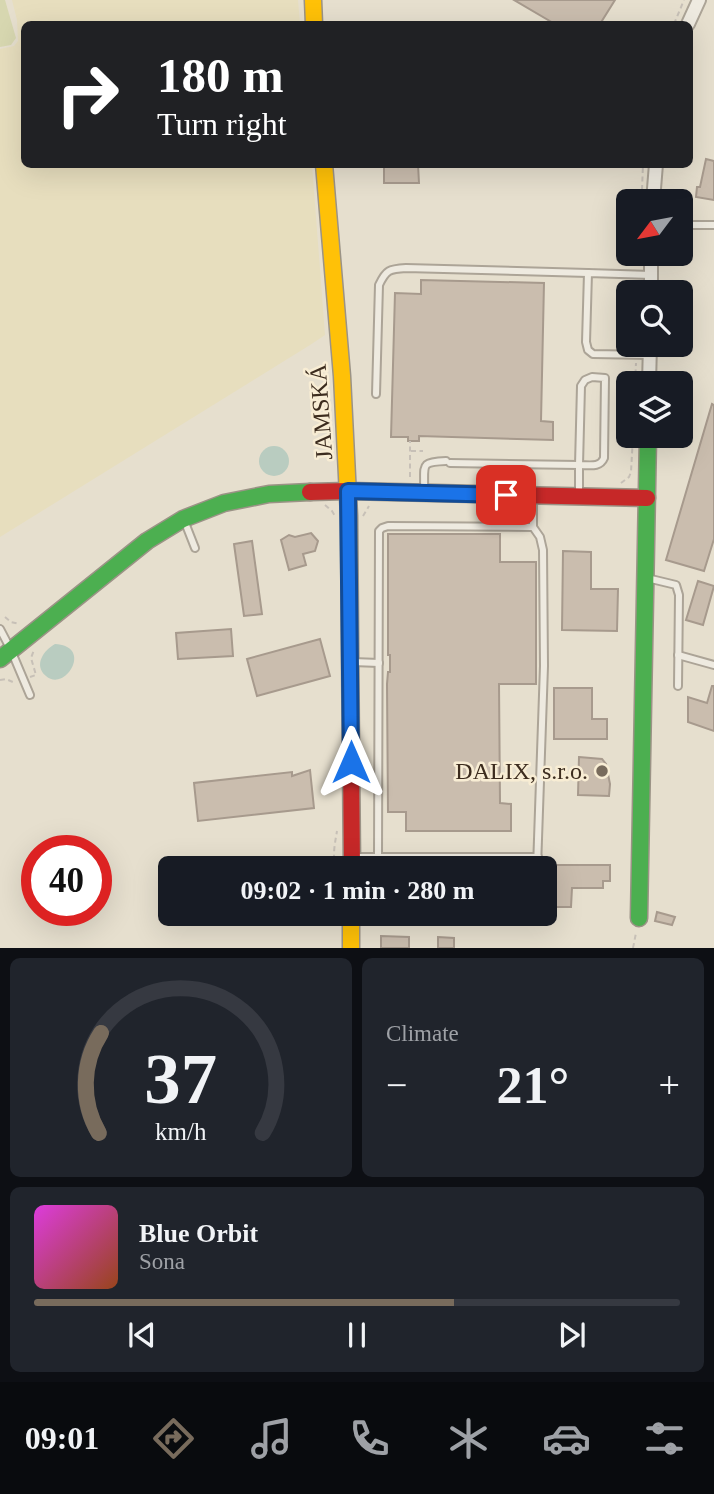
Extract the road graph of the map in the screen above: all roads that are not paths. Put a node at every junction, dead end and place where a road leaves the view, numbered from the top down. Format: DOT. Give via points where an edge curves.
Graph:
graph roads {
  1 [pos="313,0"];
  2 [pos="699,0"];
  3 [pos="314,21"];
  4 [pos="689,21"];
  5 [pos="324,168"];
  6 [pos="656,168"];
  7 [pos="654,189"];
  8 [pos="693,225"];
  9 [pos="714,225"];
  10 [pos="651,266"];
  11 [pos="588,273"];
  12 [pos="651,275"];
  13 [pos="651,280"];
  14 [pos="616,353"];
  15 [pos="376,394"];
  16 [pos="648,448"];
  17 [pos="579,465"];
  18 [pos="348,491"];
  19 [pos="424,493"];
  20 [pos="533,495"];
  21 [pos="579,496"];
  22 [pos="647,498"];
  23 [pos="183,519"];
  24 [pos="533,527"];
  25 [pos="195,548"];
  26 [pos="645,578"];
  27 [pos="0,629"];
  28 [pos="6,654"];
  29 [pos="678,655"];
  30 [pos="351,662"];
  31 [pos="379,663"];
  32 [pos="714,665"];
  33 [pos="678,686"];
  34 [pos="30,695"];
  35 [pos="352,856"];
  36 [pos="378,856"];
  37 [pos="538,856"];
  38 [pos="639,918"];
  39 [pos="351,926"];
  40 [pos="351,948"];
  1 -- 3 [label="street"];
  2 -- 4 [label="street"];
  5 -- 18 [label="street, JAMSKÁ"];
  6 -- 7 [label="street"];
  8 -- 9 [label="lane"];
  10 -- 12 [label="street"];
  11 -- 12 [label="lane"];
  11 -- 14 [label="lane" via="588,350 593,354"];
  11 -- 15 [label="lane" via="391,269 379,285"];
  12 -- 13 [label="street"];
  16 -- 22 [label="street"];
  17 -- 17 [label="lane" via="603,462 605,378 588,378 581,386"];
  17 -- 19 [label="lane" via="429,461 424,468"];
  17 -- 21 [label="lane"];
  18 -- 19 [label="street"];
  18 -- 23 [label="street" via="269,494 224,503"];
  18 -- 30 [label="street, JAMSKÁ"];
  19 -- 20 [label="street"];
  20 -- 21 [label="street"];
  20 -- 24 [label="lane"];
  21 -- 22 [label="street"];
  22 -- 26 [label="street"];
  23 -- 25 [label="lane"];
  23 -- 28 [label="street" via="147,541"];
  24 -- 31 [label="lane" via="382,528 378,535"];
  24 -- 37 [label="lane" via="543,550"];
  26 -- 29 [label="lane" via="676,585"];
  26 -- 38 [label="street"];
  27 -- 28 [label="lane"];
  28 -- 34 [label="lane"];
  29 -- 32 [label="lane"];
  29 -- 33 [label="lane"];
  30 -- 31 [label="lane"];
  30 -- 35 [label="street, JAMSKÁ"];
  31 -- 36 [label="lane"];
  39 -- 40 [label="street"];
}
